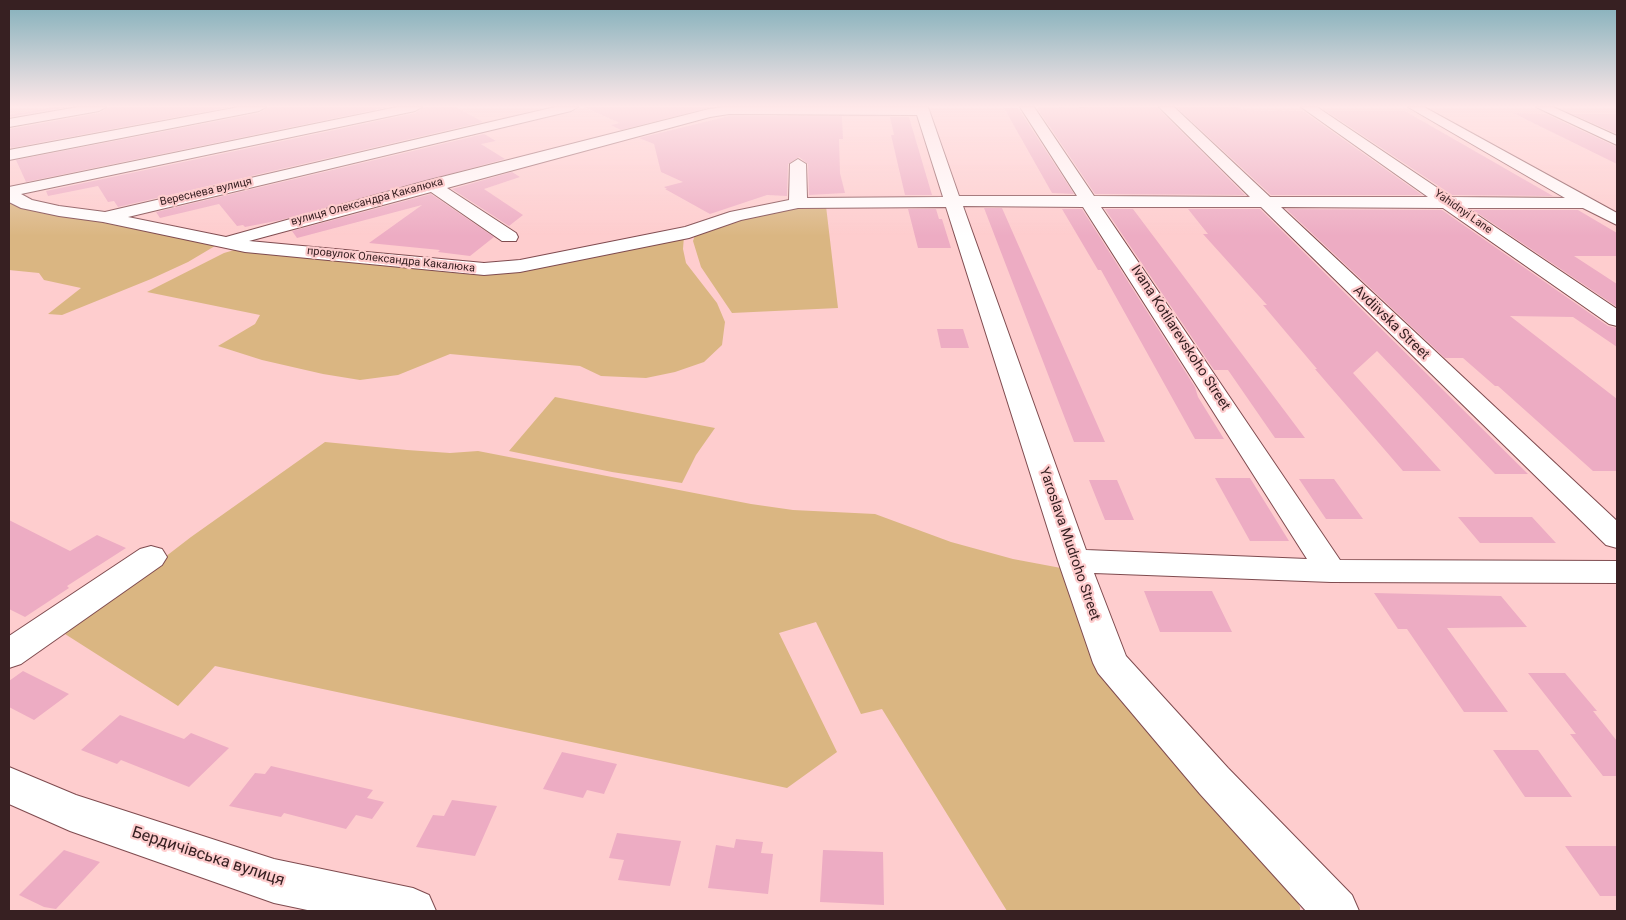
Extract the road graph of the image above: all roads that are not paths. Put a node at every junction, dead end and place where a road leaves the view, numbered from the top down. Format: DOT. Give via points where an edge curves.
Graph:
graph roads {
  1 [pos="35,150"];
  2 [pos="215,150"];
  3 [pos="388,150"];
  4 [pos="568,150"];
  5 [pos="935,150"];
  6 [pos="1056,150"];
  7 [pos="1210,150"];
  8 [pos="1372,150"];
  9 [pos="1492,150"];
  10 [pos="9,155"];
  11 [pos="798,164"];
  12 [pos="432,185"];
  13 [pos="9,194"];
  14 [pos="952,201"];
  15 [pos="798,203"];
  16 [pos="1091,203"];
  17 [pos="1451,203"];
  18 [pos="1588,203"];
  19 [pos="1266,204"];
  20 [pos="103,217"];
  21 [pos="1617,220"];
  22 [pos="509,237"];
  23 [pos="225,241"];
  24 [pos="1617,319"];
  25 [pos="1617,538"];
  26 [pos="151,557"];
  27 [pos="1074,561"];
  28 [pos="1331,571"];
  29 [pos="1617,572"];
  30 [pos="9,654"];
  31 [pos="9,785"];
  32 [pos="413,911"];
  33 [pos="1336,911"];
  1 -- 10 [label="street"];
  2 -- 13 [label="street"];
  3 -- 20 [label="street, Вереснева вулиця"];
  4 -- 12 [label="street, вулиця Олександра Какалюка"];
  5 -- 14 [label="street, Yaroslava Mudroho Street"];
  6 -- 16 [label="street, Ivana Kotliarevskoho Street"];
  7 -- 19 [label="street, Avdiivska Street"];
  8 -- 17 [label="street, Yahidnyi Lane"];
  9 -- 18 [label="street"];
  11 -- 15 [label="street"];
  12 -- 22 [label="street"];
  12 -- 23 [label="street, вулиця Олександра Какалюка"];
  13 -- 20 [label="street, провулок Олександра Какалюка" via="27,204"];
  14 -- 15 [label="street, провулок Олександра Какалюка"];
  14 -- 16 [label="street, провулок Олександра Какалюка"];
  14 -- 27 [label="street, Yaroslava Mudroho Street"];
  15 -- 23 [label="street, провулок Олександра Какалюка" via="736,216 689,232 520,266 484,269 245,246"];
  16 -- 19 [label="street, провулок Олександра Какалюка"];
  16 -- 28 [label="street, Ivana Kotliarevskoho Street"];
  17 -- 18 [label="street, провулок Олександра Какалюка"];
  17 -- 19 [label="street, провулок Олександра Какалюка"];
  17 -- 24 [label="street, Yahidnyi Lane"];
  18 -- 21 [label="street"];
  19 -- 25 [label="street, Avdiivska Street"];
  20 -- 23 [label="street, провулок Олександра Какалюка"];
  26 -- 30 [label="street"];
  27 -- 28 [label="street"];
  27 -- 33 [label="street, Yaroslava Mudroho Street" via="1111,663 1214,781"];
  28 -- 29 [label="street"];
  31 -- 32 [label="street, Бердичівська вулиця" via="70,812 274,880"];
}
